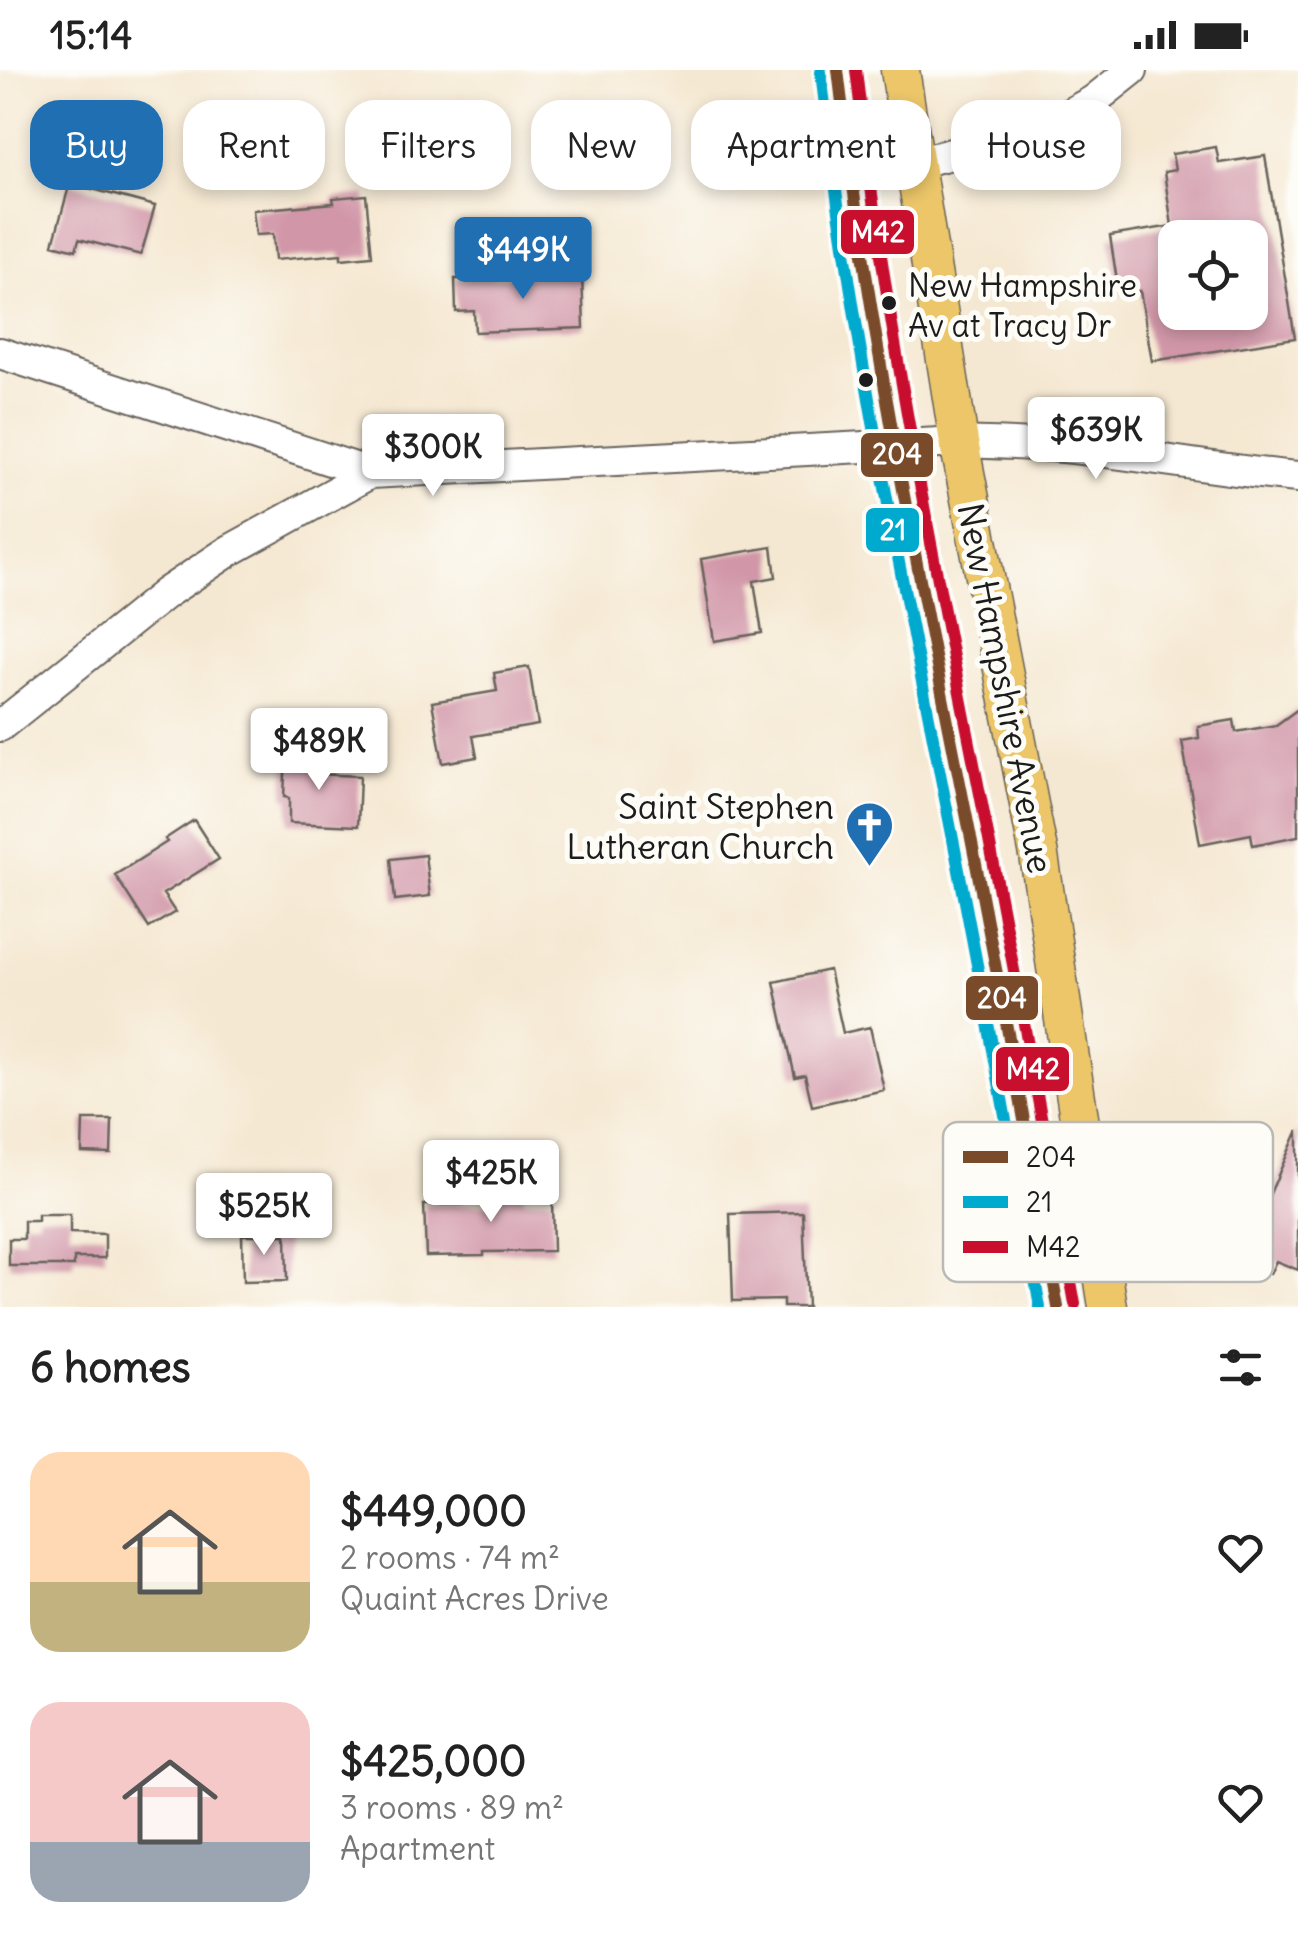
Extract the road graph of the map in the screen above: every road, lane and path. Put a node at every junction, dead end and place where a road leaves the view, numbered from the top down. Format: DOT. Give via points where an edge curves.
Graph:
graph roads {
  1 [pos="838,70"];
  2 [pos="900,70"];
  3 [pos="1132,70"];
  4 [pos="905,100"];
  5 [pos="931,159"];
  6 [pos="919,190"];
  7 [pos="0,352"];
  8 [pos="959,442"];
  9 [pos="893,446"];
  10 [pos="370,473"];
  11 [pos="1298,477"];
  12 [pos="0,726"];
  13 [pos="1025,1122"];
  14 [pos="1079,1122"];
  15 [pos="1054,1282"];
  16 [pos="1077,1282"];
  17 [pos="1104,1282"];
  18 [pos="1058,1307"];
  19 [pos="1089,1307"];
  20 [pos="1108,1307"];
  1 -- 9 [label="main road, New Hampshire Avenue"];
  2 -- 4 [label="main road, New Hampshire Avenue"];
  3 -- 5 [label="street" via="1035,133"];
  6 -- 8 [label="main road, New Hampshire Avenue"];
  7 -- 10 [label="street"];
  8 -- 9 [label="street"];
  8 -- 11 [label="street" via="1053,446"];
  8 -- 14 [label="main road, New Hampshire Avenue" via="1038,856"];
  9 -- 10 [label="street"];
  9 -- 13 [label="main road, New Hampshire Avenue"];
  10 -- 12 [label="street" via="166,593"];
  15 -- 18 [label="main road, New Hampshire Avenue"];
  16 -- 19 [label="main road"];
  17 -- 20 [label="main road, New Hampshire Avenue"];
}
